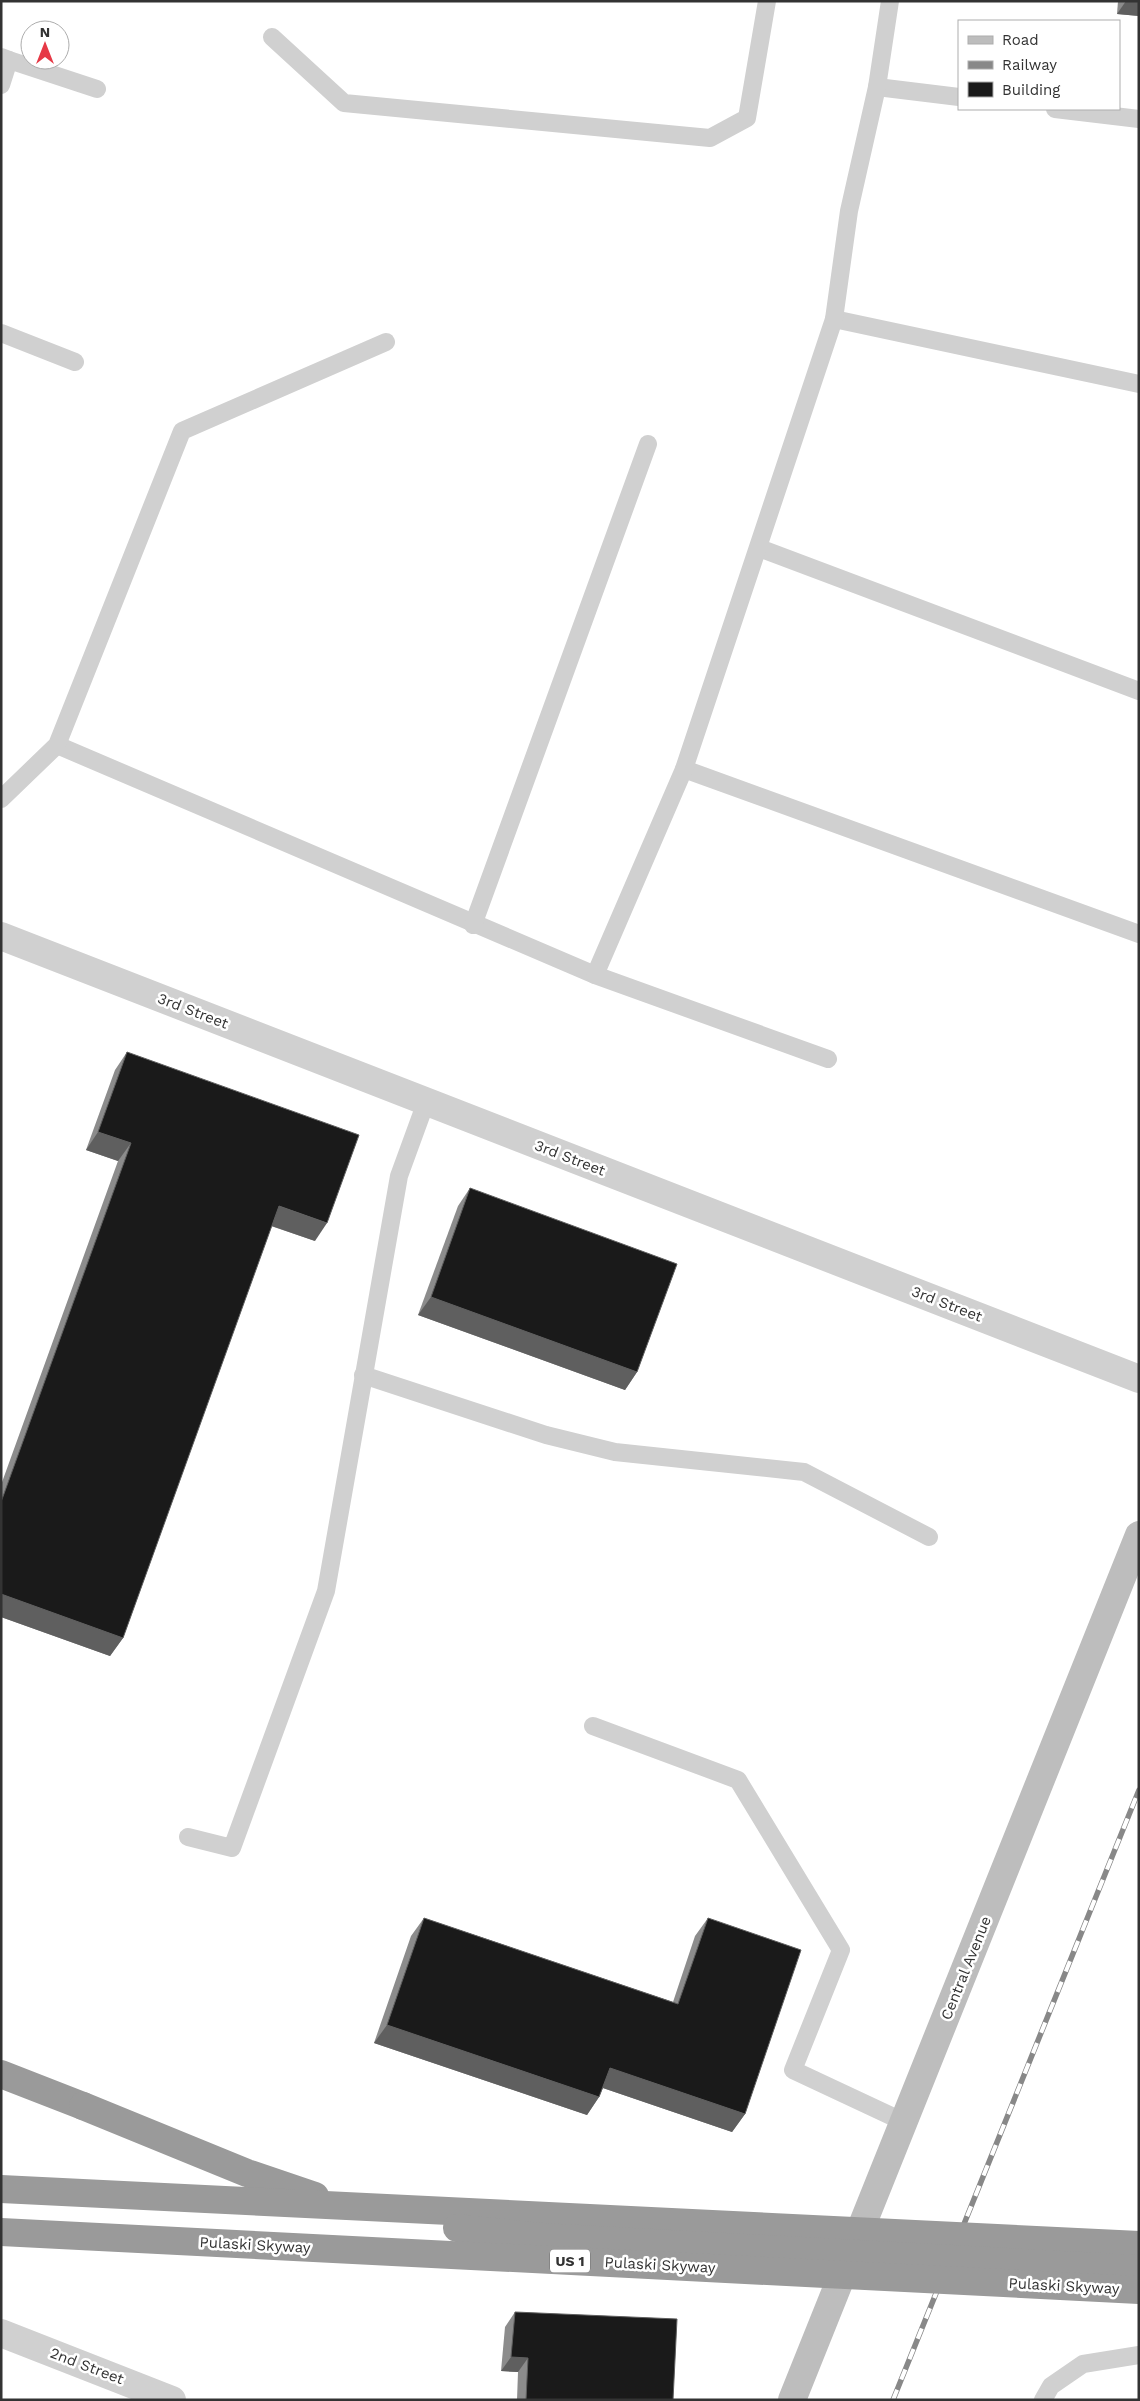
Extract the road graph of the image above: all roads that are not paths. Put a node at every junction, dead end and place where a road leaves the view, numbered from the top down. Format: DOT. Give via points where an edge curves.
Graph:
graph roads {
  1 [pos="766,1"];
  2 [pos="890,1"];
  3 [pos="272,37"];
  4 [pos="5,58"];
  5 [pos="1,84"];
  6 [pos="877,87"];
  7 [pos="97,89"];
  8 [pos="958,97"];
  9 [pos="1063,110"];
  10 [pos="1139,119"];
  11 [pos="834,319"];
  12 [pos="1,333"];
  13 [pos="386,342"];
  14 [pos="75,362"];
  15 [pos="1139,384"];
  16 [pos="648,444"];
  17 [pos="759,548"];
  18 [pos="1139,691"];
  19 [pos="57,745"];
  20 [pos="684,768"];
  21 [pos="1,799"];
  22 [pos="472,924"];
  23 [pos="1139,934"];
  24 [pos="1,936"];
  25 [pos="595,975"];
  26 [pos="828,1059"];
  27 [pos="426,1102"];
  28 [pos="363,1375"];
  29 [pos="1139,1379"];
  30 [pos="1139,1535"];
  31 [pos="929,1537"];
  32 [pos="593,1726"];
  33 [pos="188,1837"];
  34 [pos="1,2074"];
  35 [pos="904,2122"];
  36 [pos="1,2189"];
  37 [pos="1,2232"];
  38 [pos="1139,2245"];
  39 [pos="1139,2269"];
  40 [pos="1139,2290"];
  41 [pos="1,2333"];
  42 [pos="1139,2355"];
  43 [pos="172,2400"];
  44 [pos="792,2400"];
  45 [pos="1043,2400"];
  1 -- 3 [label="lane" via="747,118 710,138 344,103"];
  2 -- 6 [label="lane"];
  4 -- 5 [label="lane"];
  4 -- 7 [label="lane"];
  6 -- 8 [label="lane"];
  6 -- 11 [label="lane" via="849,211"];
  9 -- 10 [label="lane"];
  11 -- 15 [label="lane"];
  11 -- 17 [label="lane"];
  12 -- 14 [label="lane"];
  13 -- 19 [label="lane" via="182,431"];
  16 -- 22 [label="lane"];
  17 -- 18 [label="lane"];
  17 -- 20 [label="lane"];
  19 -- 21 [label="lane"];
  19 -- 22 [label="lane"];
  20 -- 23 [label="lane"];
  20 -- 25 [label="lane"];
  22 -- 25 [label="lane"];
  24 -- 27 [label="street, 3rd Street"];
  25 -- 26 [label="lane"];
  27 -- 28 [label="lane" via="399,1176"];
  27 -- 29 [label="street, 3rd Street"];
  28 -- 31 [label="lane" via="546,1435 615,1452 804,1472"];
  28 -- 33 [label="lane" via="326,1591 232,1848"];
  30 -- 35 [label="main road, Central Avenue"];
  32 -- 35 [label="lane" via="738,1780 841,1950 793,2070"];
  34 -- 39 [label="highway, bridge" via="247,2173 359,2209 419,2223 541,2237"];
  35 -- 44 [label="main road, Central Avenue"];
  36 -- 38 [label="highway, bridge"];
  37 -- 40 [label="highway, Pulaski Skyway / US 1, bridge"];
  41 -- 43 [label="street, 2nd Street"];
  42 -- 45 [label="lane" via="1083,2364 1051,2386"];
}
